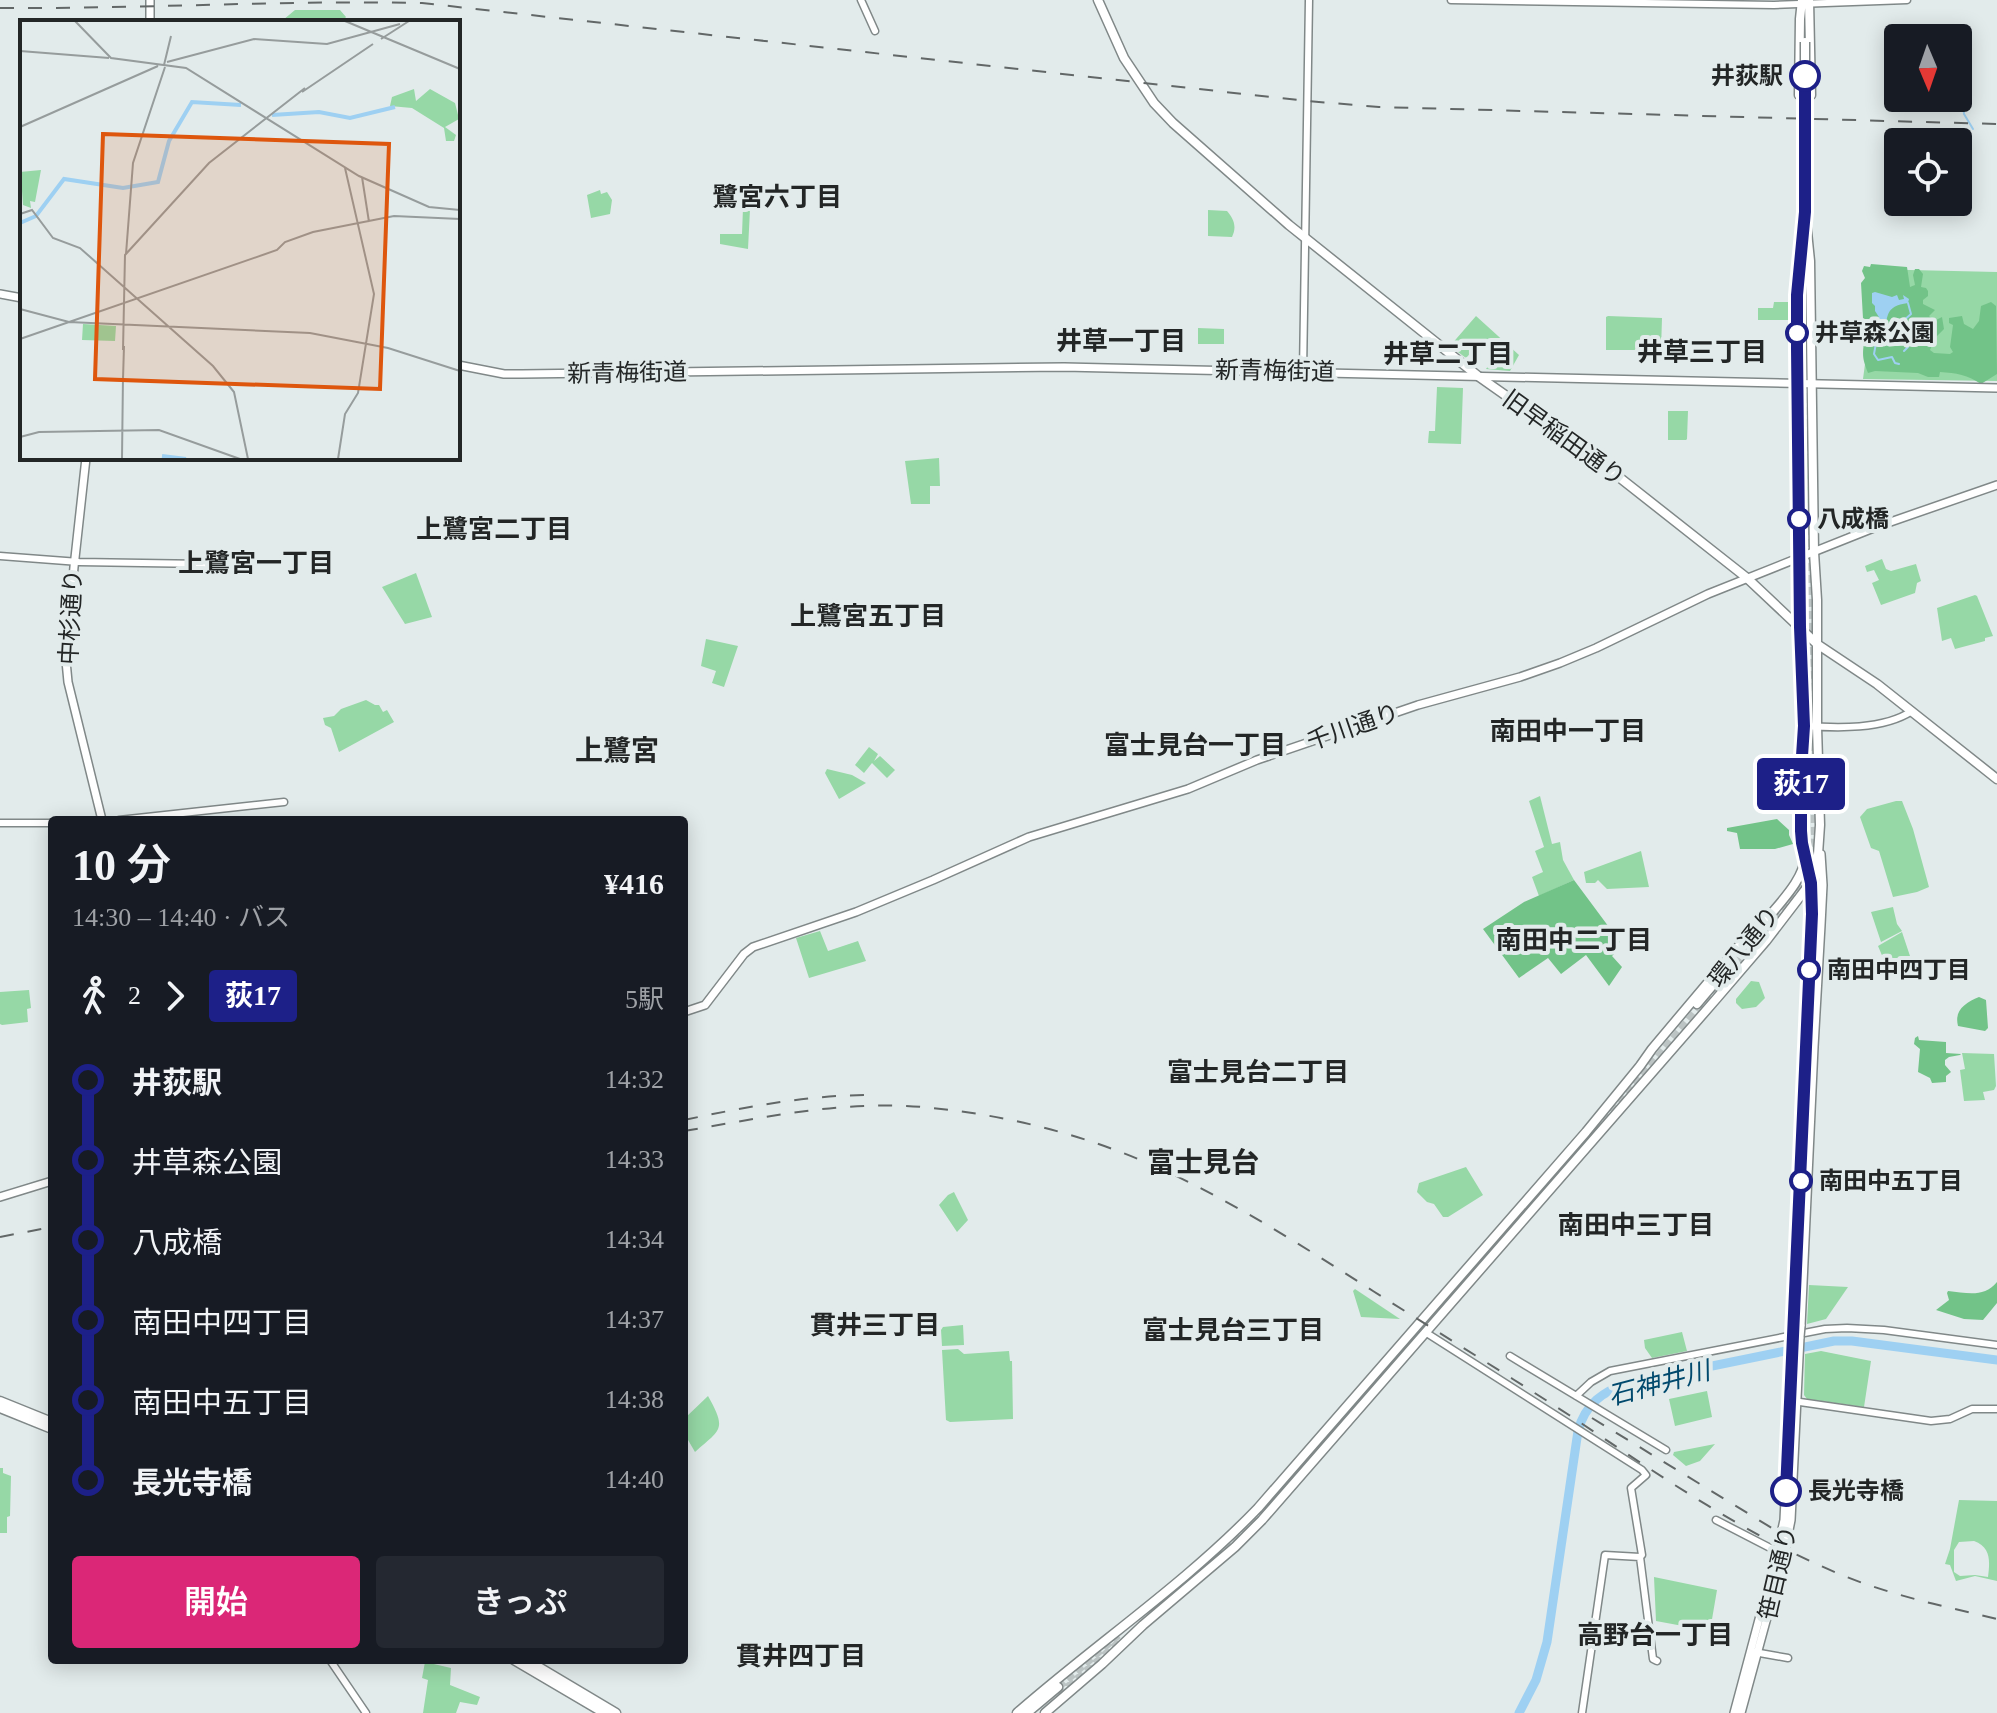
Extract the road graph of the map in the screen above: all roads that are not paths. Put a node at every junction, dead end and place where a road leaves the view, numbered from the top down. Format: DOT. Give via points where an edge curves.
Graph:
graph roads {
  1 [pos="861,0"];
  2 [pos="1098,0"];
  3 [pos="1309,0"];
  4 [pos="1451,0"];
  5 [pos="1907,0"];
  6 [pos="1806,3"];
  7 [pos="875,31"];
  8 [pos="1799,95"];
  9 [pos="1811,95"];
  10 [pos="1805,212"];
  11 [pos="1305,237"];
  12 [pos="1798,280"];
  13 [pos="1811,280"];
  14 [pos="0,294"];
  15 [pos="20,298"];
  16 [pos="460,365"];
  17 [pos="1303,372"];
  18 [pos="1478,376"];
  19 [pos="1797,383"];
  20 [pos="1812,383"];
  21 [pos="1997,388"];
  22 [pos="1812,405"];
  23 [pos="1798,407"];
  24 [pos="86,460"];
  25 [pos="1997,485"];
  26 [pos="1814,526"];
  27 [pos="1800,528"];
  28 [pos="1814,552"];
  29 [pos="0,556"];
  30 [pos="1801,558"];
  31 [pos="74,561"];
  32 [pos="206,564"];
  33 [pos="1747,578"];
  34 [pos="1816,580"];
  35 [pos="1800,581"];
  36 [pos="1800,627"];
  37 [pos="1817,644"];
  38 [pos="1817,670"];
  39 [pos="1802,671"];
  40 [pos="1803,687"];
  41 [pos="1817,687"];
  42 [pos="1912,711"];
  43 [pos="1804,726"];
  44 [pos="1817,727"];
  45 [pos="1806,744"];
  46 [pos="1997,779"];
  47 [pos="284,802"];
  48 [pos="101,816"];
  49 [pos="156,816"];
  50 [pos="0,823"];
  51 [pos="48,823"];
  52 [pos="1820,843"];
  53 [pos="1806,860"];
  54 [pos="1811,883"];
  55 [pos="1817,896"];
  56 [pos="1793,904"];
  57 [pos="1812,914"];
  58 [pos="1765,921"];
  59 [pos="1766,933"];
  60 [pos="688,1011"];
  61 [pos="1683,1036"];
  62 [pos="1663,1044"];
  63 [pos="1814,1047"];
  64 [pos="48,1182"];
  65 [pos="0,1197"];
  66 [pos="1797,1327"];
  67 [pos="1425,1332"];
  68 [pos="1997,1345"];
  69 [pos="1510,1356"];
  70 [pos="1576,1396"];
  71 [pos="0,1401"];
  72 [pos="1794,1402"];
  73 [pos="0,1408"];
  74 [pos="1997,1409"];
  75 [pos="48,1420"];
  76 [pos="48,1427"];
  77 [pos="1666,1450"];
  78 [pos="1716,1520"];
  79 [pos="1781,1554"];
  80 [pos="1640,1557"];
  81 [pos="1754,1652"];
  82 [pos="1788,1658"];
  83 [pos="1657,1661"];
  84 [pos="333,1664"];
  85 [pos="521,1664"];
  86 [pos="534,1664"];
  87 [pos="366,1713"];
  88 [pos="604,1713"];
  89 [pos="616,1713"];
  90 [pos="1017,1713"];
  91 [pos="1027,1713"];
  92 [pos="1037,1713"];
  93 [pos="1045,1713"];
  94 [pos="1582,1713"];
  95 [pos="1734,1713"];
  96 [pos="1741,1713"];
  1 -- 7 [label="street"];
  2 -- 11 [label="main road, 旧早稲田通り" via="1124,58 1154,103"];
  3 -- 11 [label="street"];
  4 -- 6 [label="street"];
  5 -- 6 [label="street"];
  6 -- 8 [label="main road" via="1800,19"];
  6 -- 9 [label="main road" via="1811,15"];
  6 -- 10 [label="main road, bridge"];
  10 -- 12 [label="main road"];
  10 -- 13 [label="main road"];
  11 -- 17 [label="street"];
  11 -- 18 [label="main road, 旧早稲田通り"];
  12 -- 13 [label="main road"];
  12 -- 19 [label="main road"];
  13 -- 20 [label="main road"];
  14 -- 15 [label="main road"];
  16 -- 17 [label="main road, 新青梅街道" via="504,374 1064,367"];
  17 -- 18 [label="main road, 新青梅街道"];
  18 -- 19 [label="main road, 新青梅街道"];
  18 -- 33 [label="main road, 旧早稲田通り" via="1596,459"];
  19 -- 20 [label="main road, 新青梅街道"];
  19 -- 23 [label="main road"];
  20 -- 21 [label="main road, 新青梅街道"];
  20 -- 22 [label="main road"];
  22 -- 23 [label="main road" via="1805,401"];
  22 -- 26 [label="main road"];
  23 -- 27 [label="main road"];
  24 -- 31 [label="main road, 中杉通り"];
  25 -- 28 [label="main road, 千川通り"];
  26 -- 27 [label="main road" via="1806,533"];
  26 -- 28 [label="main road"];
  27 -- 30 [label="main road"];
  28 -- 30 [label="main road, 千川通り"];
  28 -- 34 [label="main road"];
  29 -- 31 [label="street"];
  30 -- 33 [label="main road, 千川通り"];
  30 -- 35 [label="main road"];
  31 -- 32 [label="street"];
  31 -- 48 [label="main road, 中杉通り" via="66,661"];
  33 -- 36 [label="main road, 旧早稲田通り"];
  33 -- 60 [label="main road, 千川通り" via="1547,668 1418,705 1188,789 1037,834 856,912 753,947 705,1005"];
  34 -- 35 [label="main road" via="1807,576"];
  34 -- 37 [label="main road"];
  35 -- 36 [label="main road"];
  36 -- 37 [label="main road, 旧早稲田通り"];
  36 -- 39 [label="main road"];
  37 -- 38 [label="main road"];
  37 -- 42 [label="main road, 旧早稲田通り"];
  38 -- 39 [label="main road" via="1813,675"];
  38 -- 41 [label="main road"];
  39 -- 40 [label="main road"];
  40 -- 41 [label="main road" via="1809,681"];
  40 -- 43 [label="main road"];
  41 -- 44 [label="main road"];
  42 -- 44 [label="street" via="1858,726"];
  42 -- 46 [label="main road, 旧早稲田通り"];
  43 -- 44 [label="street"];
  43 -- 53 [label="main road" via="1801,831"];
  44 -- 52 [label="main road"];
  45 -- 53 [label="main road"];
  47 -- 49 [label="street"];
  50 -- 51 [label="street"];
  52 -- 54 [label="main road"];
  52 -- 63 [label="main road, 笹目通り" via="1823,885"];
  53 -- 54 [label="main road, 笹目通り"];
  53 -- 58 [label="main road, 環八通り"];
  54 -- 56 [label="main road"];
  54 -- 57 [label="main road, 笹目通り"];
  55 -- 63 [label="main road, 笹目通り"];
  56 -- 57 [label="main road" via="1808,903"];
  56 -- 61 [label="main road"];
  57 -- 66 [label="main road, 笹目通り"];
  58 -- 62 [label="main road, 環八通り"];
  58 -- 90 [label="main road" via="1253,1514"];
  59 -- 61 [label="main road"];
  61 -- 67 [label="main road"];
  63 -- 66 [label="main road, 笹目通り"];
  64 -- 65 [label="main road"];
  66 -- 72 [label="main road, 笹目通り, bridge"];
  67 -- 80 [label="street" via="1642,1470 1646,1475 1631,1488"];
  67 -- 93 [label="main road" via="1249,1534"];
  68 -- 70 [label="street" via="1884,1330 1825,1329 1610,1371"];
  69 -- 70 [label="street"];
  70 -- 77 [label="street"];
  71 -- 75 [label="main road"];
  72 -- 74 [label="street" via="1934,1422 1972,1409"];
  72 -- 79 [label="main road, 笹目通り" via="1792,1510"];
  73 -- 76 [label="main road"];
  78 -- 79 [label="street"];
  79 -- 81 [label="main road, 笹目通り"];
  80 -- 83 [label="street"];
  80 -- 94 [label="street" via="1605,1555"];
  81 -- 82 [label="street"];
  81 -- 95 [label="main road, 笹目通り"];
  81 -- 96 [label="main road, 笹目通り"];
  84 -- 87 [label="street"];
  85 -- 88 [label="main road"];
  86 -- 89 [label="main road"];
  91 -- 92 [label="main road" via="1058,1691"];
}
